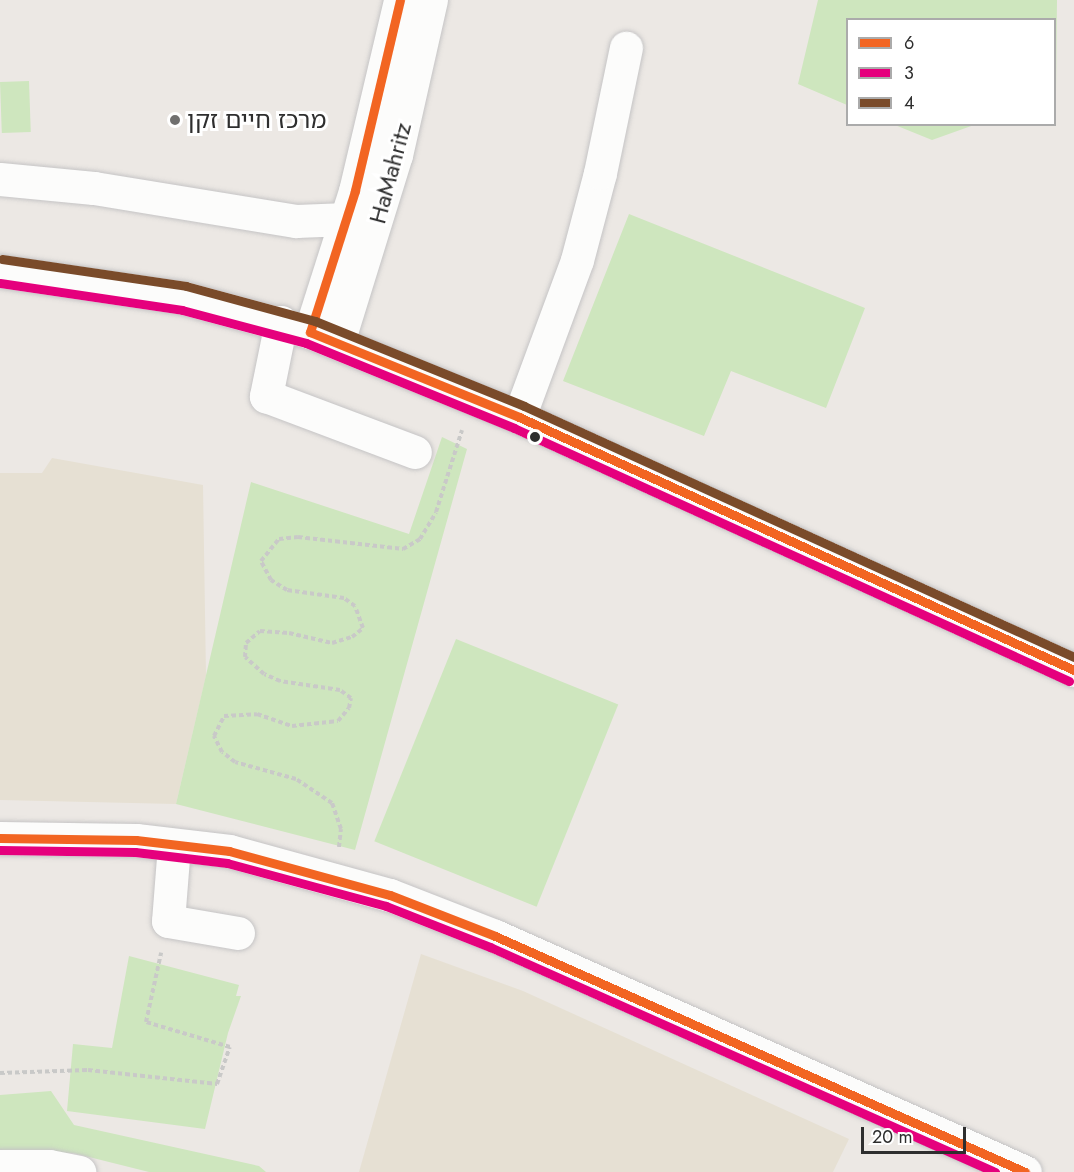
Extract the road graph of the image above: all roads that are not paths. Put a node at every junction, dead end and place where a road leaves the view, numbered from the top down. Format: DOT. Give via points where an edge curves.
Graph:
graph roads {
  1 [pos="400,0"];
  2 [pos="431,0"];
  3 [pos="626,48"];
  4 [pos="0,179"];
  5 [pos="347,219"];
  6 [pos="0,271"];
  7 [pos="309,332"];
  8 [pos="519,417"];
  9 [pos="415,452"];
  10 [pos="1074,670"];
  11 [pos="0,838"];
  12 [pos="174,845"];
  13 [pos="238,933"];
  14 [pos="0,1166"];
  15 [pos="79,1172"];
  16 [pos="1025,1172"];
  1 -- 5 [label="street, HaMahritz"];
  2 -- 7 [label="street, HaMahritz" via="396,155"];
  3 -- 8 [label="street" via="577,260"];
  4 -- 5 [label="street" via="94,188 296,221"];
  5 -- 7 [label="street, HaMahritz"];
  6 -- 7 [label="street" via="184,298"];
  7 -- 8 [label="street"];
  7 -- 9 [label="street" via="266,396"];
  8 -- 10 [label="street"];
  11 -- 12 [label="street" via="136,840"];
  12 -- 13 [label="street" via="168,921"];
  12 -- 16 [label="street" via="229,851 390,895 495,936"];
  14 -- 15 [label="street" via="49,1166"];
}
